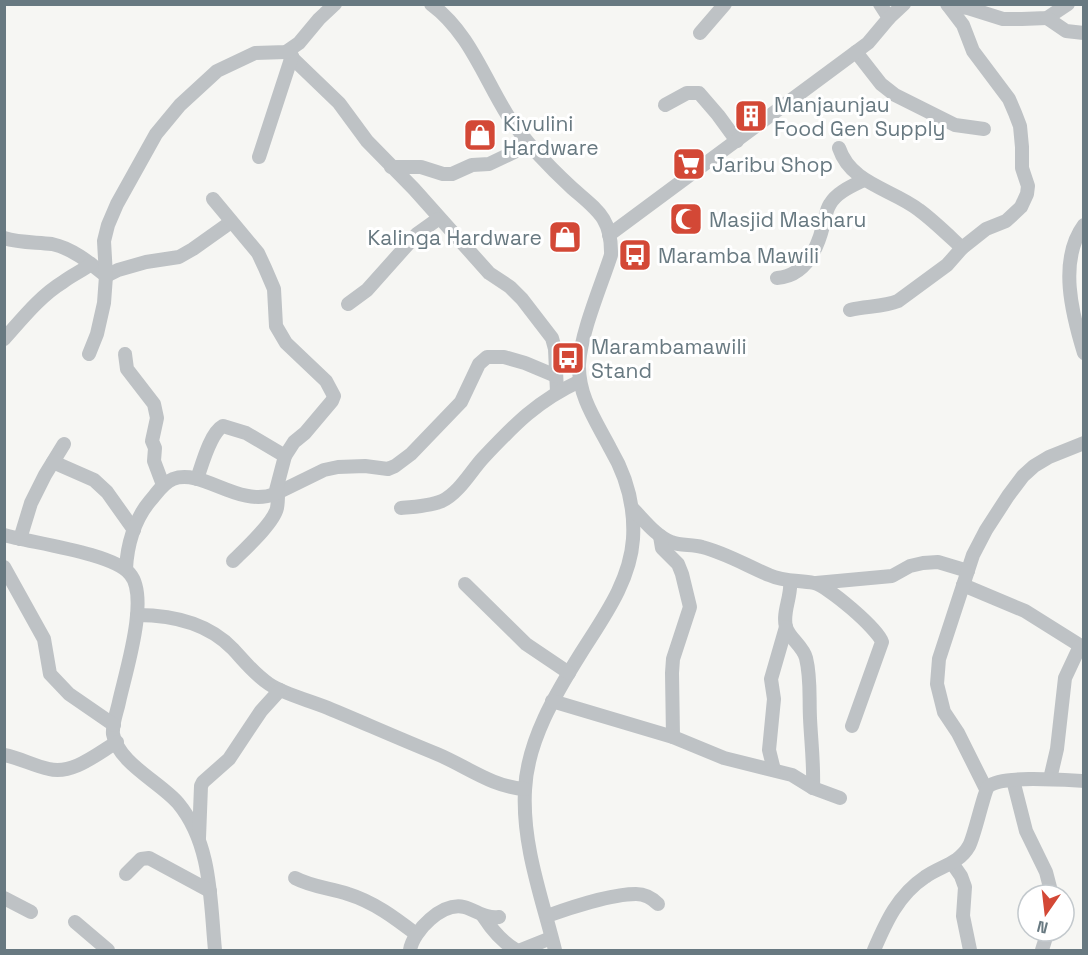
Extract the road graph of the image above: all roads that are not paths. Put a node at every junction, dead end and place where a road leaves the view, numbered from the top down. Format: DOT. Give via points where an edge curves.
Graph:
graph roads {
  1 [pos="335,4"];
  2 [pos="431,4"];
  3 [pos="725,4"];
  4 [pos="880,4"];
  5 [pos="904,4"];
  6 [pos="1068,4"];
  7 [pos="948,5"];
  8 [pos="889,18"];
  9 [pos="1047,18"];
  10 [pos="700,33"];
  11 [pos="1083,33"];
  12 [pos="856,52"];
  13 [pos="289,54"];
  14 [pos="665,105"];
  15 [pos="984,129"];
  16 [pos="736,141"];
  17 [pos="530,145"];
  18 [pos="839,148"];
  19 [pos="259,157"];
  20 [pos="391,167"];
  21 [pos="864,180"];
  22 [pos="213,199"];
  23 [pos="438,219"];
  24 [pos="231,222"];
  25 [pos="1083,225"];
  26 [pos="609,235"];
  27 [pos="4,238"];
  28 [pos="962,248"];
  29 [pos="91,264"];
  30 [pos="105,276"];
  31 [pos="777,278"];
  32 [pos="348,304"];
  33 [pos="850,310"];
  34 [pos="4,339"];
  35 [pos="1083,352"];
  36 [pos="89,354"];
  37 [pos="125,354"];
  38 [pos="556,376"];
  39 [pos="580,381"];
  40 [pos="557,392"];
  41 [pos="1083,443"];
  42 [pos="64,444"];
  43 [pos="285,456"];
  44 [pos="53,462"];
  45 [pos="197,479"];
  46 [pos="163,485"];
  47 [pos="277,494"];
  48 [pos="401,508"];
  49 [pos="633,509"];
  50 [pos="134,530"];
  51 [pos="4,535"];
  52 [pos="660,536"];
  53 [pos="20,539"];
  54 [pos="233,561"];
  55 [pos="4,567"];
  56 [pos="126,569"];
  57 [pos="968,571"];
  58 [pos="790,580"];
  59 [pos="816,583"];
  60 [pos="465,584"];
  61 [pos="963,585"];
  62 [pos="137,615"];
  63 [pos="786,627"];
  64 [pos="1082,647"];
  65 [pos="569,673"];
  66 [pos="280,690"];
  67 [pos="552,701"];
  68 [pos="114,725"];
  69 [pos="852,726"];
  70 [pos="672,737"];
  71 [pos="117,742"];
  72 [pos="4,755"];
  73 [pos="774,770"];
  74 [pos="1050,779"];
  75 [pos="1013,780"];
  76 [pos="1083,781"];
  77 [pos="813,788"];
  78 [pos="525,789"];
  79 [pos="986,789"];
  80 [pos="840,798"];
  81 [pos="199,838"];
  82 [pos="952,863"];
  83 [pos="126,874"];
  84 [pos="294,878"];
  85 [pos="1049,883"];
  86 [pos="210,891"];
  87 [pos="4,898"];
  88 [pos="658,904"];
  89 [pos="31,912"];
  90 [pos="483,916"];
  91 [pos="547,916"];
  92 [pos="499,917"];
  93 [pos="75,922"];
  94 [pos="416,934"];
  95 [pos="553,944"];
  96 [pos="108,951"];
  97 [pos="215,951"];
  98 [pos="410,951"];
  99 [pos="516,951"];
  100 [pos="521,951"];
  101 [pos="874,951"];
  102 [pos="970,951"];
  1 -- 13 [label="street"];
  2 -- 17 [label="street" via="472,51 507,114"];
  3 -- 10 [label="street"];
  4 -- 8 [label="street"];
  5 -- 8 [label="street"];
  6 -- 9 [label="street"];
  7 -- 9 [label="street" via="1003,19"];
  7 -- 28 [label="street" via="1012,106 1020,126 1022,168 1028,186 1021,207"];
  8 -- 12 [label="street"];
  9 -- 11 [label="street" via="1066,31"];
  12 -- 15 [label="street" via="895,95 955,125"];
  12 -- 16 [label="street"];
  13 -- 19 [label="street" via="282,90"];
  13 -- 20 [label="street" via="339,103"];
  13 -- 30 [label="street" via="255,53 217,71 180,105 156,134 117,204 104,241"];
  14 -- 16 [label="street" via="687,93 699,93"];
  16 -- 26 [label="street"];
  17 -- 20 [label="street" via="489,164 472,165 452,174 421,167"];
  17 -- 26 [label="street" via="595,206"];
  18 -- 21 [label="street"];
  20 -- 23 [label="street"];
  21 -- 28 [label="street" via="918,209"];
  21 -- 31 [label="street" via="836,196 829,206 808,262"];
  22 -- 24 [label="street"];
  23 -- 32 [label="street" via="417,234 367,290"];
  23 -- 38 [label="street" via="489,273 522,299 546,329 555,349"];
  24 -- 30 [label="street" via="178,257 146,262"];
  24 -- 43 [label="street" via="258,253 265,268 274,289 276,326 286,343 326,381 334,396"];
  25 -- 35 [label="street" via="1076,236 1070,270 1071,307"];
  26 -- 39 [label="street" via="611,255 585,331"];
  27 -- 29 [label="street" via="53,244"];
  28 -- 33 [label="street" via="947,265 898,300"];
  29 -- 30 [label="street"];
  29 -- 34 [label="street" via="48,294"];
  30 -- 36 [label="street" via="102,315"];
  37 -- 46 [label="street" via="127,369 154,404 154,460"];
  38 -- 40 [label="street"];
  38 -- 47 [label="street" via="504,357 487,357 479,364 461,402 395,466 324,470"];
  39 -- 40 [label="street"];
  39 -- 49 [label="street" via="592,417 623,473"];
  40 -- 48 [label="street" via="520,420 451,495 441,501"];
  41 -- 57 [label="street" via="1048,457 1023,476 986,530"];
  42 -- 44 [label="street"];
  43 -- 45 [label="street" via="223,426 211,441"];
  43 -- 47 [label="street"];
  44 -- 50 [label="street" via="94,480"];
  44 -- 53 [label="street" via="31,503"];
  45 -- 46 [label="street" via="179,478"];
  45 -- 47 [label="street" via="238,495"];
  46 -- 50 [label="street"];
  47 -- 54 [label="street" via="275,514"];
  49 -- 52 [label="street"];
  49 -- 65 [label="street" via="628,567 614,601"];
  50 -- 56 [label="street" via="126,553"];
  51 -- 53 [label="street"];
  52 -- 58 [label="street" via="673,543 712,549 769,575"];
  52 -- 70 [label="street" via="662,549 678,564 690,607 673,659"];
  53 -- 56 [label="street" via="83,553"];
  55 -- 68 [label="street" via="44,639 50,674 69,694"];
  56 -- 62 [label="street" via="135,582"];
  57 -- 59 [label="street" via="938,562 923,563 892,576"];
  57 -- 61 [label="street"];
  58 -- 59 [label="street"];
  58 -- 63 [label="street"];
  59 -- 69 [label="street" via="872,627 882,642"];
  60 -- 65 [label="street" via="526,644"];
  61 -- 64 [label="street" via="1025,611"];
  61 -- 79 [label="street" via="939,659 937,684 944,712"];
  62 -- 66 [label="street" via="181,619 205,629 232,648 248,668"];
  62 -- 68 [label="street"];
  63 -- 73 [label="street" via="771,679 774,699 769,750"];
  63 -- 77 [label="street" via="805,654 811,691"];
  64 -- 74 [label="street" via="1065,678"];
  65 -- 67 [label="street"];
  66 -- 78 [label="street" via="438,755 495,783"];
  66 -- 81 [label="street" via="229,759 203,782"];
  67 -- 70 [label="street"];
  67 -- 78 [label="street" via="540,728"];
  68 -- 71 [label="street"];
  70 -- 73 [label="street" via="723,758"];
  71 -- 72 [label="street" via="66,769 52,770"];
  71 -- 81 [label="street" via="132,763 177,802"];
  73 -- 77 [label="street" via="792,775"];
  74 -- 75 [label="street"];
  74 -- 76 [label="street"];
  75 -- 79 [label="street" via="990,784"];
  75 -- 85 [label="street" via="1026,831"];
  77 -- 80 [label="street"];
  78 -- 91 [label="street" via="528,843"];
  79 -- 82 [label="street" via="968,847"];
  81 -- 86 [label="street"];
  82 -- 101 [label="street" via="911,887 887,917"];
  82 -- 102 [label="street" via="965,887 963,916"];
  83 -- 86 [label="street" via="141,859 149,858"];
  84 -- 94 [label="street" via="358,897"];
  86 -- 97 [label="street"];
  87 -- 89 [label="street"];
  88 -- 91 [label="street" via="638,894"];
  90 -- 92 [label="street"];
  90 -- 94 [label="street" via="453,906 436,915"];
  90 -- 99 [label="street" via="506,945"];
  91 -- 95 [label="street"];
  93 -- 96 [label="street"];
  94 -- 98 [label="street"];
  95 -- 100 [label="street"];
}
